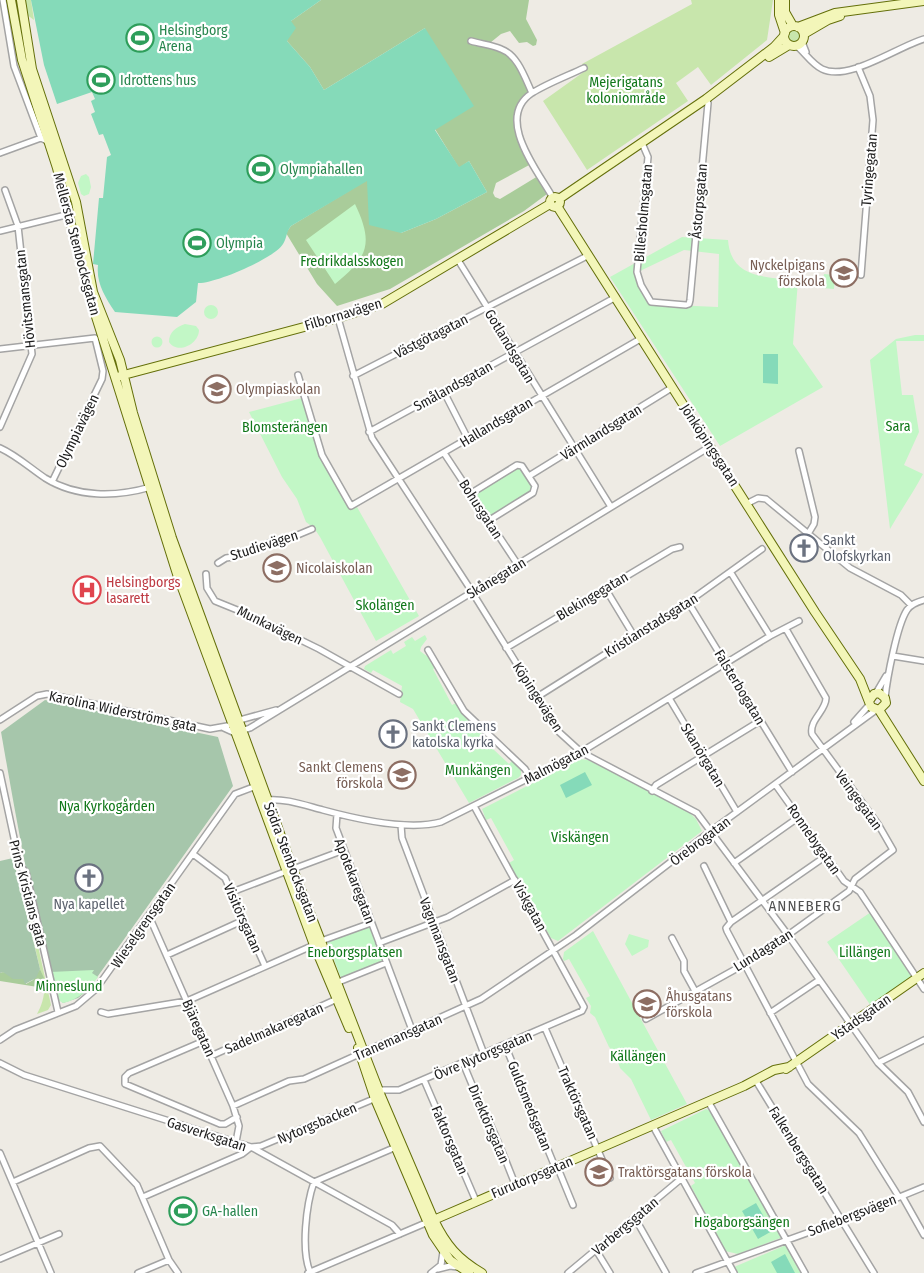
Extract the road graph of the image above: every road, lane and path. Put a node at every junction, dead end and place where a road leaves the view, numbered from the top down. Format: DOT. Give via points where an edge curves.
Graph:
graph roads {
  1 [pos="3,0"];
  2 [pos="11,0"];
  3 [pos="21,0"];
  4 [pos="779,0"];
  5 [pos="785,0"];
  6 [pos="924,1"];
  7 [pos="2,7"];
  8 [pos="868,8"];
  9 [pos="796,27"];
  10 [pos="785,34"];
  11 [pos="924,39"];
  12 [pos="471,41"];
  13 [pos="798,42"];
  14 [pos="858,67"];
  15 [pos="584,68"];
  16 [pos="726,85"];
  17 [pos="532,93"];
  18 [pos="706,99"];
  19 [pos="41,138"];
  20 [pos="50,142"];
  21 [pos="642,143"];
  22 [pos="0,153"];
  23 [pos="5,190"];
  24 [pos="555,202"];
  25 [pos="78,212"];
  26 [pos="69,214"];
  27 [pos="18,226"];
  28 [pos="0,231"];
  29 [pos="589,255"];
  30 [pos="458,260"];
  31 [pos="861,275"];
  32 [pos="640,285"];
  33 [pos="616,297"];
  34 [pos="486,307"];
  35 [pos="338,318"];
  36 [pos="642,338"];
  37 [pos="32,345"];
  38 [pos="0,349"];
  39 [pos="514,352"];
  40 [pos="298,375"];
  41 [pos="120,376"];
  42 [pos="353,376"];
  43 [pos="674,387"];
  44 [pos="444,392"];
  45 [pos="541,396"];
  46 [pos="0,427"];
  47 [pos="369,432"];
  48 [pos="468,439"];
  49 [pos="711,446"];
  50 [pos="0,448"];
  51 [pos="574,449"];
  52 [pos="799,451"];
  53 [pos="444,453"];
  54 [pos="529,476"];
  55 [pos="397,479"];
  56 [pos="52,482"];
  57 [pos="152,487"];
  58 [pos="470,494"];
  59 [pos="748,503"];
  60 [pos="611,507"];
  61 [pos="488,520"];
  62 [pos="312,529"];
  63 [pos="808,534"];
  64 [pos="680,548"];
  65 [pos="762,549"];
  66 [pos="218,563"];
  67 [pos="518,565"];
  68 [pos="731,573"];
  69 [pos="206,574"];
  70 [pos="605,588"];
  71 [pos="472,593"];
  72 [pos="924,600"];
  73 [pos="688,602"];
  74 [pos="912,605"];
  75 [pos="799,621"];
  76 [pos="786,629"];
  77 [pos="634,636"];
  78 [pos="770,636"];
  79 [pos="506,648"];
  80 [pos="428,650"];
  81 [pos="893,656"];
  82 [pos="924,661"];
  83 [pos="726,664"];
  84 [pos="351,666"];
  85 [pos="888,673"];
  86 [pos="399,694"];
  87 [pos="537,697"];
  88 [pos="669,698"];
  89 [pos="877,702"];
  90 [pos="279,710"];
  91 [pos="0,720"];
  92 [pos="760,721"];
  93 [pos="235,722"];
  94 [pos="224,728"];
  95 [pos="238,732"];
  96 [pos="823,750"];
  97 [pos="581,752"];
  98 [pos="702,755"];
  99 [pos="0,772"];
  100 [pos="792,772"];
  101 [pos="530,777"];
  102 [pos="924,781"];
  103 [pos="775,784"];
  104 [pos="258,785"];
  105 [pos="652,791"];
  106 [pos="264,801"];
  107 [pos="474,806"];
  108 [pos="737,812"];
  109 [pos="337,814"];
  110 [pos="799,817"];
  111 [pos="401,824"];
  112 [pos="711,831"];
  113 [pos="344,850"];
  114 [pos="892,851"];
  115 [pos="194,854"];
  116 [pos="826,856"];
  117 [pos="734,863"];
  118 [pos="704,866"];
  119 [pos="290,870"];
  120 [pos="515,880"];
  121 [pos="851,885"];
  122 [pos="232,892"];
  123 [pos="762,900"];
  124 [pos="149,916"];
  125 [pos="244,920"];
  126 [pos="730,922"];
  127 [pos="371,923"];
  128 [pos="433,923"];
  129 [pos="788,935"];
  130 [pos="672,938"];
  131 [pos="318,943"];
  132 [pos="379,943"];
  133 [pos="555,951"];
  134 [pos="167,955"];
  135 [pos="386,963"];
  136 [pos="743,963"];
  137 [pos="265,966"];
  138 [pos="921,975"];
  139 [pos="819,980"];
  140 [pos="334,984"];
  141 [pos="924,989"];
  142 [pos="695,991"];
  143 [pos="337,1000"];
  144 [pos="187,1001"];
  145 [pos="584,1007"];
  146 [pos="465,1008"];
  147 [pos="58,1012"];
  148 [pos="101,1012"];
  149 [pos="770,1013"];
  150 [pos="646,1019"];
  151 [pos="850,1024"];
  152 [pos="545,1028"];
  153 [pos="412,1030"];
  154 [pos="0,1040"];
  155 [pos="924,1040"];
  156 [pos="204,1041"];
  157 [pos="505,1045"];
  158 [pos="362,1053"];
  159 [pos="484,1054"];
  160 [pos="211,1056"];
  161 [pos="797,1062"];
  162 [pos="0,1063"];
  163 [pos="463,1063"];
  164 [pos="878,1063"];
  165 [pos="424,1080"];
  166 [pos="756,1081"];
  167 [pos="378,1095"];
  168 [pos="708,1101"];
  169 [pos="233,1106"];
  170 [pos="237,1117"];
  171 [pos="924,1122"];
  172 [pos="653,1126"];
  173 [pos="236,1142"];
  174 [pos="399,1146"];
  175 [pos="251,1147"];
  176 [pos="598,1149"];
  177 [pos="0,1153"];
  178 [pos="556,1167"];
  179 [pos="610,1178"];
  180 [pos="682,1178"];
  181 [pos="13,1182"];
  182 [pos="314,1182"];
  183 [pos="515,1184"];
  184 [pos="924,1187"];
  185 [pos="144,1196"];
  186 [pos="901,1197"];
  187 [pos="476,1201"];
  188 [pos="573,1205"];
  189 [pos="635,1218"];
  190 [pos="843,1220"];
  191 [pos="431,1221"];
  192 [pos="58,1234"];
  193 [pos="400,1234"];
  194 [pos="924,1236"];
  195 [pos="786,1240"];
  196 [pos="38,1243"];
  197 [pos="596,1250"];
  198 [pos="443,1252"];
  199 [pos="0,1259"];
  200 [pos="169,1260"];
  201 [pos="727,1261"];
  202 [pos="459,1267"];
  203 [pos="438,1269"];
  204 [pos="312,1272"];
  205 [pos="51,1273"];
  206 [pos="138,1273"];
  207 [pos="178,1273"];
  208 [pos="432,1273"];
  209 [pos="469,1273"];
  210 [pos="482,1273"];
  211 [pos="568,1273"];
  212 [pos="610,1273"];
  213 [pos="666,1273"];
  214 [pos="696,1273"];
  215 [pos="734,1273"];
  216 [pos="805,1273"];
  217 [pos="874,1273"];
  1 -- 7 [label="street"];
  2 -- 20 [label="street, Mellersta Stenbocksgatan" via="22,60"];
  3 -- 25 [label="street, Mellersta Stenbocksgatan" via="32,69"];
  4 -- 10 [label="street" via="779,15"];
  5 -- 9 [label="street" via="786,12"];
  6 -- 8 [label="street, Filbornavägen"];
  7 -- 19 [label="street" via="14,66"];
  8 -- 9 [label="street, Filbornavägen" via="835,13"];
  8 -- 13 [label="street, Filbornavägen" via="828,20"];
  9 -- 10 [label="street, Filbornavägen"];
  9 -- 13 [label="street"];
  10 -- 13 [label="street"];
  10 -- 16 [label="street, Filbornavägen" via="774,48"];
  11 -- 14 [label="street"];
  12 -- 17 [label="street" via="509,53"];
  13 -- 14 [label="street" via="815,64 831,72"];
  13 -- 16 [label="street, Filbornavägen"];
  14 -- 31 [label="street, Tyringegatan" via="870,96 873,120"];
  15 -- 17 [label="street"];
  16 -- 18 [label="street, Filbornavägen"];
  17 -- 24 [label="street" via="520,108 517,128"];
  18 -- 21 [label="street, Filbornavägen"];
  18 -- 32 [label="street, Åstorpsgatan" via="689,304 651,302"];
  19 -- 20 [label="street"];
  19 -- 22 [label="street"];
  20 -- 26 [label="street, Mellersta Stenbocksgatan"];
  21 -- 24 [label="street, Filbornavägen"];
  21 -- 32 [label="street, Billesholmsgatan" via="648,157 637,272"];
  23 -- 27 [label="street, Hövitsmansgatan"];
  24 -- 29 [label="street, Jönköpingsgatan"];
  24 -- 30 [label="street, Filbornavägen"];
  25 -- 26 [label="street"];
  25 -- 41 [label="street, Mellersta Stenbocksgatan" via="93,292"];
  26 -- 27 [label="street"];
  26 -- 41 [label="street, Mellersta Stenbocksgatan" via="89,297"];
  27 -- 28 [label="street"];
  27 -- 37 [label="street, Hövitsmansgatan"];
  29 -- 33 [label="street, Jönköpingsgatan"];
  29 -- 34 [label="street, Västgötagatan"];
  30 -- 34 [label="street, Gotlandsgatan"];
  30 -- 35 [label="street, Filbornavägen" via="382,304"];
  33 -- 36 [label="street, Jönköpingsgatan"];
  33 -- 39 [label="street, Smålandsgatan"];
  34 -- 39 [label="street, Gotlandsgatan"];
  34 -- 42 [label="street, Västgötagatan"];
  35 -- 41 [label="street, Filbornavägen"];
  35 -- 42 [label="street, Köpingevägen"];
  36 -- 43 [label="street, Jönköpingsgatan"];
  36 -- 45 [label="street, Hallandsgatan"];
  37 -- 38 [label="street"];
  37 -- 46 [label="street, Hövitsmansgatan" via="32,354"];
  37 -- 56 [label="street, Olympiavägen" via="95,338 103,370 102,379"];
  39 -- 44 [label="street, Smålandsgatan"];
  39 -- 45 [label="street, Gotlandsgatan"];
  40 -- 55 [label="street, Hallandsgatan" via="322,455 351,506"];
  41 -- 57 [label="street, Mellersta Stenbocksgatan"];
  42 -- 47 [label="street, Köpingevägen"];
  43 -- 49 [label="street, Jönköpingsgatan"];
  43 -- 51 [label="street, Värmlandsgatan"];
  44 -- 47 [label="street, Smålandsgatan"];
  44 -- 48 [label="street"];
  45 -- 48 [label="street, Hallandsgatan"];
  45 -- 51 [label="street, Gotlandsgatan"];
  47 -- 55 [label="street, Köpingevägen"];
  48 -- 53 [label="street, Hallandsgatan"];
  49 -- 59 [label="street, Jönköpingsgatan"];
  49 -- 60 [label="street, Skånegatan"];
  50 -- 56 [label="street"];
  51 -- 54 [label="street, Värmlandsgatan"];
  51 -- 60 [label="street, Gotlandsgatan"];
  52 -- 63 [label="street" via="815,518"];
  53 -- 55 [label="street, Hallandsgatan"];
  53 -- 58 [label="street, Bohusgatan"];
  54 -- 58 [label="street" via="522,466 517,465"];
  54 -- 61 [label="street" via="535,486 533,493"];
  55 -- 71 [label="street, Köpingevägen"];
  56 -- 57 [label="street" via="102,495"];
  57 -- 93 [label="street, Södra Stenbocksgatan" via="174,568"];
  58 -- 61 [label="street, Bohusgatan"];
  59 -- 63 [label="street" via="758,498 766,499"];
  59 -- 89 [label="street, Jönköpingsgatan"];
  60 -- 67 [label="street, Skånegatan"];
  61 -- 67 [label="street, Bohusgatan"];
  62 -- 66 [label="street, Studievägen" via="288,539 274,540"];
  63 -- 74 [label="street" via="858,574 896,592"];
  64 -- 70 [label="street, Blekingegatan" via="672,548"];
  65 -- 68 [label="street, Kristianstadsgatan"];
  67 -- 71 [label="street, Skånegatan"];
  68 -- 73 [label="street, Kristianstadsgatan"];
  68 -- 78 [label="street"];
  69 -- 84 [label="street, Munkavägen" via="207,588 215,601"];
  70 -- 77 [label="street"];
  70 -- 79 [label="street, Blekingegatan"];
  71 -- 79 [label="street, Köpingevägen"];
  71 -- 84 [label="street, Skånegatan"];
  72 -- 74 [label="street"];
  73 -- 77 [label="street, Kristianstadsgatan"];
  73 -- 83 [label="street, Falsterbogatan"];
  74 -- 81 [label="street, Örebrogatan" via="906,612"];
  75 -- 76 [label="street, Malmögatan"];
  76 -- 78 [label="street, Malmögatan"];
  76 -- 96 [label="street, Veingegatan" via="826,696 826,703 811,730"];
  77 -- 87 [label="street, Kristianstadsgatan"];
  78 -- 83 [label="street, Malmögatan"];
  79 -- 87 [label="street, Köpingevägen"];
  80 -- 101 [label="street" via="464,711"];
  81 -- 82 [label="street"];
  81 -- 85 [label="street, Örebrogatan"];
  83 -- 88 [label="street, Malmögatan"];
  83 -- 92 [label="street, Falsterbogatan"];
  84 -- 86 [label="street, Munkavägen"];
  84 -- 90 [label="street, Skånegatan"];
  85 -- 89 [label="street, Örebrogatan"];
  85 -- 89 [label="street, Örebrogatan"];
  87 -- 97 [label="street, Köpingevägen" via="558,732"];
  88 -- 97 [label="street, Malmögatan"];
  88 -- 98 [label="street, Skanörgatan"];
  89 -- 96 [label="street, Örebrogatan"];
  89 -- 102 [label="street, Jönköpingsgatan"];
  90 -- 93 [label="street, Skånegatan"];
  90 -- 95 [label="street, Skånegatan"];
  91 -- 94 [label="street, Karolina Widerströms gata" via="36,696 53,694 203,727"];
  92 -- 98 [label="street"];
  92 -- 100 [label="street, Falsterbogatan"];
  93 -- 94 [label="street"];
  93 -- 95 [label="street, Södra Stenbocksgatan"];
  94 -- 95 [label="street"];
  95 -- 104 [label="street, Södra Stenbocksgatan"];
  96 -- 100 [label="street, Örebrogatan"];
  96 -- 114 [label="street, Veingegatan" via="878,824 893,847"];
  97 -- 101 [label="street, Malmögatan"];
  97 -- 105 [label="street, Köpingevägen"];
  98 -- 105 [label="street" via="656,785"];
  98 -- 108 [label="street, Skanörgatan"];
  99 -- 147 [label="street, Prins Kristians gata" via="20,866 26,872"];
  100 -- 103 [label="street, Örebrogatan"];
  101 -- 107 [label="street, Malmögatan"];
  103 -- 108 [label="street, Örebrogatan"];
  103 -- 110 [label="street, Ronnebygatan"];
  104 -- 106 [label="street, Södra Stenbocksgatan"];
  104 -- 115 [label="street, Wieselgrensgatan" via="235,794"];
  105 -- 112 [label="street, Köpingevägen" via="694,811"];
  106 -- 109 [label="street, Malmögatan" via="286,801"];
  106 -- 119 [label="street, Södra Stenbocksgatan"];
  107 -- 111 [label="street, Malmögatan" via="432,825"];
  107 -- 120 [label="street, Viskgatan"];
  108 -- 112 [label="street, Örebrogatan"];
  109 -- 111 [label="street, Malmögatan"];
  109 -- 113 [label="street, Apotekaregatan" via="336,828"];
  110 -- 116 [label="street, Ronnebygatan"];
  110 -- 117 [label="street"];
  111 -- 128 [label="street, Vagnmansgatan" via="402,838"];
  112 -- 117 [label="street, Köpingevägen"];
  112 -- 133 [label="street, Örebrogatan"];
  113 -- 119 [label="street"];
  113 -- 127 [label="street, Apotekaregatan"];
  114 -- 121 [label="street, Lundagatan" via="855,878"];
  115 -- 122 [label="street, Visitörsgatan" via="224,876"];
  115 -- 124 [label="street, Wieselgrensgatan"];
  116 -- 121 [label="street, Ronnebygatan" via="844,881"];
  116 -- 123 [label="street"];
  117 -- 123 [label="street, Köpingevägen"];
  118 -- 126 [label="street"];
  119 -- 122 [label="street"];
  119 -- 131 [label="street, Södra Stenbocksgatan"];
  120 -- 128 [label="street"];
  120 -- 133 [label="street, Viskgatan"];
  121 -- 129 [label="street, Lundagatan" via="849,891"];
  121 -- 138 [label="street, Ronnebygatan" via="860,892"];
  122 -- 125 [label="street, Visitörsgatan"];
  123 -- 126 [label="street"];
  123 -- 129 [label="street, Köpingevägen"];
  124 -- 134 [label="street, Bjäregatan"];
  124 -- 147 [label="street, Wieselgrensgatan" via="96,989 83,1001"];
  125 -- 134 [label="street"];
  125 -- 137 [label="street, Visitörsgatan"];
  126 -- 136 [label="street" via="726,928"];
  127 -- 131 [label="street"];
  127 -- 132 [label="street, Apotekaregatan"];
  128 -- 132 [label="street"];
  128 -- 146 [label="street, Vagnmansgatan"];
  129 -- 136 [label="street, Lundagatan"];
  129 -- 139 [label="street, Köpingevägen"];
  130 -- 142 [label="street" via="684,961 684,972"];
  131 -- 137 [label="street"];
  131 -- 140 [label="street, Södra Stenbocksgatan"];
  132 -- 135 [label="street, Apotekaregatan"];
  133 -- 145 [label="street, Viskgatan"];
  133 -- 146 [label="street, Tranemansgatan"];
  134 -- 144 [label="street, Bjäregatan"];
  135 -- 140 [label="street"];
  135 -- 153 [label="street, Apotekaregatan"];
  136 -- 142 [label="street, Lundagatan"];
  136 -- 149 [label="street"];
  137 -- 144 [label="street"];
  138 -- 141 [label="street, Ronnebygatan"];
  138 -- 151 [label="street, Ystadsgatan"];
  139 -- 149 [label="street"];
  139 -- 151 [label="street, Köpingevägen"];
  140 -- 143 [label="street, Södra Stenbocksgatan"];
  140 -- 158 [label="street, Södra Stenbocksgatan"];
  142 -- 150 [label="street, Lundagatan"];
  143 -- 158 [label="street, Södra Stenbocksgatan"];
  143 -- 160 [label="street, Sadelmakaregatan"];
  144 -- 148 [label="street" via="108,1014"];
  144 -- 156 [label="street, Bjäregatan"];
  145 -- 152 [label="street, Övre Nytorgsgatan" via="582,1011"];
  146 -- 153 [label="street, Tranemansgatan"];
  146 -- 159 [label="street, Vagnmansgatan"];
  147 -- 154 [label="street, Wieselgrensgatan"];
  149 -- 161 [label="street"];
  151 -- 161 [label="street, Ystadsgatan"];
  151 -- 164 [label="street, Köpingevägen"];
  152 -- 157 [label="street, Övre Nytorgsgatan"];
  152 -- 176 [label="street, Traktörsgatan"];
  153 -- 158 [label="street, Tranemansgatan"];
  155 -- 164 [label="street"];
  156 -- 160 [label="street, Bjäregatan"];
  156 -- 170 [label="street" via="129,1073 124,1078 127,1087 223,1124"];
  157 -- 159 [label="street, Övre Nytorgsgatan"];
  157 -- 178 [label="street, Guldsmedsgatan"];
  158 -- 167 [label="street, Södra Stenbocksgatan"];
  158 -- 169 [label="street, Tranemansgatan" via="304,1080 289,1081"];
  159 -- 163 [label="street, Övre Nytorgsgatan"];
  160 -- 169 [label="street, Bjäregatan"];
  161 -- 166 [label="street, Furutorpsgatan"];
  161 -- 186 [label="street" via="814,1091 859,1133"];
  162 -- 173 [label="street, Gasverksgatan" via="24,1075"];
  163 -- 165 [label="street, Övre Nytorgsgatan"];
  163 -- 183 [label="street, Direktörsgatan"];
  164 -- 171 [label="street, Köpingevägen" via="908,1092"];
  165 -- 167 [label="street, Övre Nytorgsgatan"];
  165 -- 187 [label="street, Faktorsgatan"];
  166 -- 168 [label="street, Furutorpsgatan"];
  166 -- 190 [label="street, Falkenbergsgatan"];
  167 -- 174 [label="street, Södra Stenbocksgatan"];
  167 -- 175 [label="street, Nytorgsbacken" via="261,1146"];
  168 -- 172 [label="street, Furutorpsgatan"];
  168 -- 195 [label="street"];
  169 -- 170 [label="street, Bjäregatan"];
  170 -- 173 [label="street, Bjäregatan"];
  172 -- 176 [label="street, Furutorpsgatan"];
  172 -- 180 [label="street"];
  173 -- 175 [label="street, Gasverksgatan"];
  174 -- 182 [label="street"];
  174 -- 191 [label="street, Södra Stenbocksgatan"];
  175 -- 182 [label="street, Gasverksgatan"];
  175 -- 185 [label="street, Nytorgsbacken" via="242,1154"];
  176 -- 178 [label="street, Furutorpsgatan"];
  176 -- 179 [label="street, Traktörsgatan"];
  177 -- 181 [label="street"];
  178 -- 183 [label="street, Furutorpsgatan"];
  178 -- 188 [label="street, Guldsmedsgatan"];
  180 -- 189 [label="street, Varbergsgatan"];
  180 -- 201 [label="street"];
  181 -- 185 [label="street" via="100,1145 138,1185"];
  181 -- 196 [label="street"];
  182 -- 193 [label="street, Gasverksgatan" via="392,1225"];
  182 -- 204 [label="street" via="309,1197 305,1256"];
  183 -- 187 [label="street, Furutorpsgatan"];
  184 -- 186 [label="street, Sofiebergsvägen"];
  185 -- 200 [label="street"];
  186 -- 190 [label="street, Sofiebergsvägen"];
  186 -- 194 [label="street"];
  187 -- 191 [label="street, Furutorpsgatan"];
  189 -- 197 [label="street, Varbergsgatan"];
  189 -- 213 [label="street"];
  190 -- 195 [label="street, Sofiebergsvägen"];
  190 -- 217 [label="street, Falkenbergsgatan"];
  191 -- 193 [label="street, Furutorpsgatan"];
  191 -- 198 [label="street, Södra Stenbocksgatan"];
  191 -- 210 [label="street, Södra Stenbocksgatan" via="453,1252 465,1264"];
  192 -- 196 [label="street"];
  193 -- 204 [label="street, Furutorpsgatan"];
  195 -- 201 [label="street, Sofiebergsvägen"];
  195 -- 216 [label="street"];
  196 -- 199 [label="street"];
  196 -- 205 [label="street"];
  197 -- 211 [label="street, Varbergsgatan"];
  197 -- 212 [label="street"];
  198 -- 202 [label="street, Södra Stenbocksgatan"];
  198 -- 203 [label="street"];
  200 -- 206 [label="street"];
  200 -- 207 [label="street"];
  201 -- 214 [label="street, Sofiebergsvägen"];
  201 -- 215 [label="street"];
  202 -- 203 [label="street"];
  202 -- 209 [label="street, Södra Stenbocksgatan"];
  203 -- 208 [label="street"];
}
